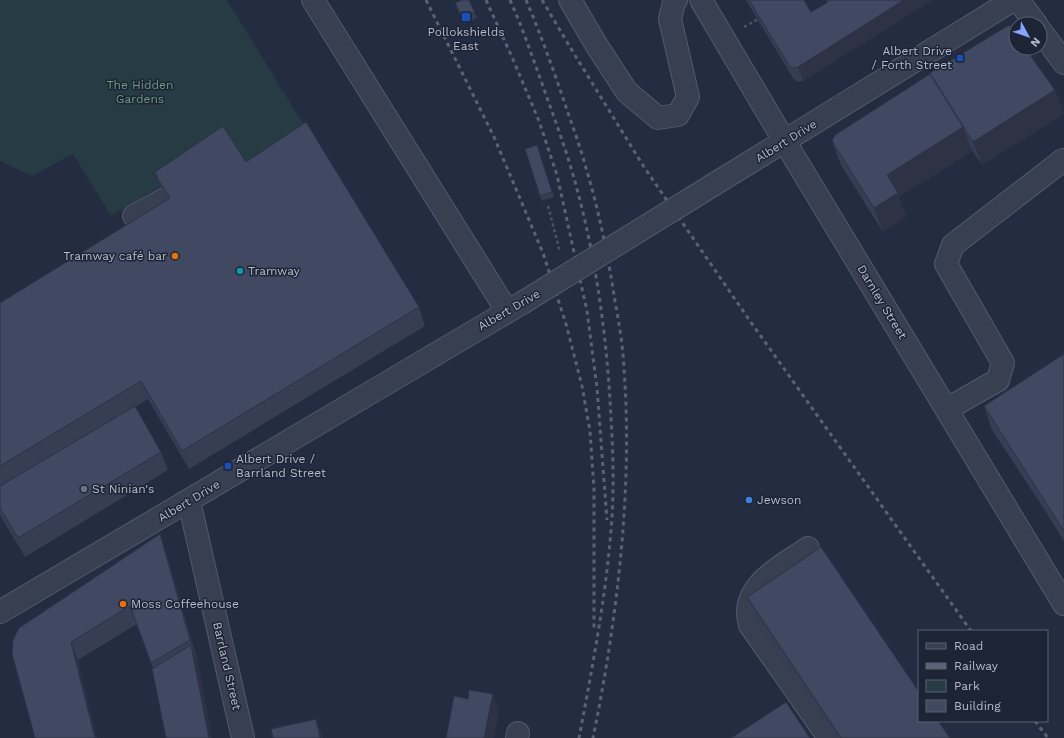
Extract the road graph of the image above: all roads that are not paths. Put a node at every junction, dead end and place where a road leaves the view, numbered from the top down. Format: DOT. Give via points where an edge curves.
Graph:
graph roads {
  1 [pos="312,0"];
  2 [pos="570,0"];
  3 [pos="676,0"];
  4 [pos="701,0"];
  5 [pos="1013,0"];
  6 [pos="1018,0"];
  7 [pos="1030,16"];
  8 [pos="1048,41"];
  9 [pos="1064,62"];
  10 [pos="785,142"];
  11 [pos="1063,160"];
  12 [pos="165,199"];
  13 [pos="109,249"];
  14 [pos="515,307"];
  15 [pos="947,409"];
  16 [pos="189,501"];
  17 [pos="808,548"];
  18 [pos="1064,604"];
  19 [pos="0,612"];
  20 [pos="243,738"];
  21 [pos="830,738"];
  1 -- 14 [label="street"];
  2 -- 3 [label="street" via="627,92 658,118 678,115 688,97 670,19"];
  4 -- 10 [label="street, Darnley Street"];
  5 -- 10 [label="street, Albert Drive"];
  6 -- 7 [label="street"];
  8 -- 9 [label="street"];
  10 -- 14 [label="street, Albert Drive, bridge"];
  10 -- 15 [label="street, Darnley Street"];
  11 -- 15 [label="street" via="953,244 946,264 1004,363 998,380"];
  12 -- 13 [label="street" via="134,216 144,229"];
  14 -- 16 [label="street, Albert Drive"];
  15 -- 18 [label="street, Darnley Street"];
  16 -- 19 [label="street, Albert Drive"];
  16 -- 20 [label="street, Barrland Street"];
  17 -- 21 [label="street" via="766,577 756,588 748,613 750,625"];
}
